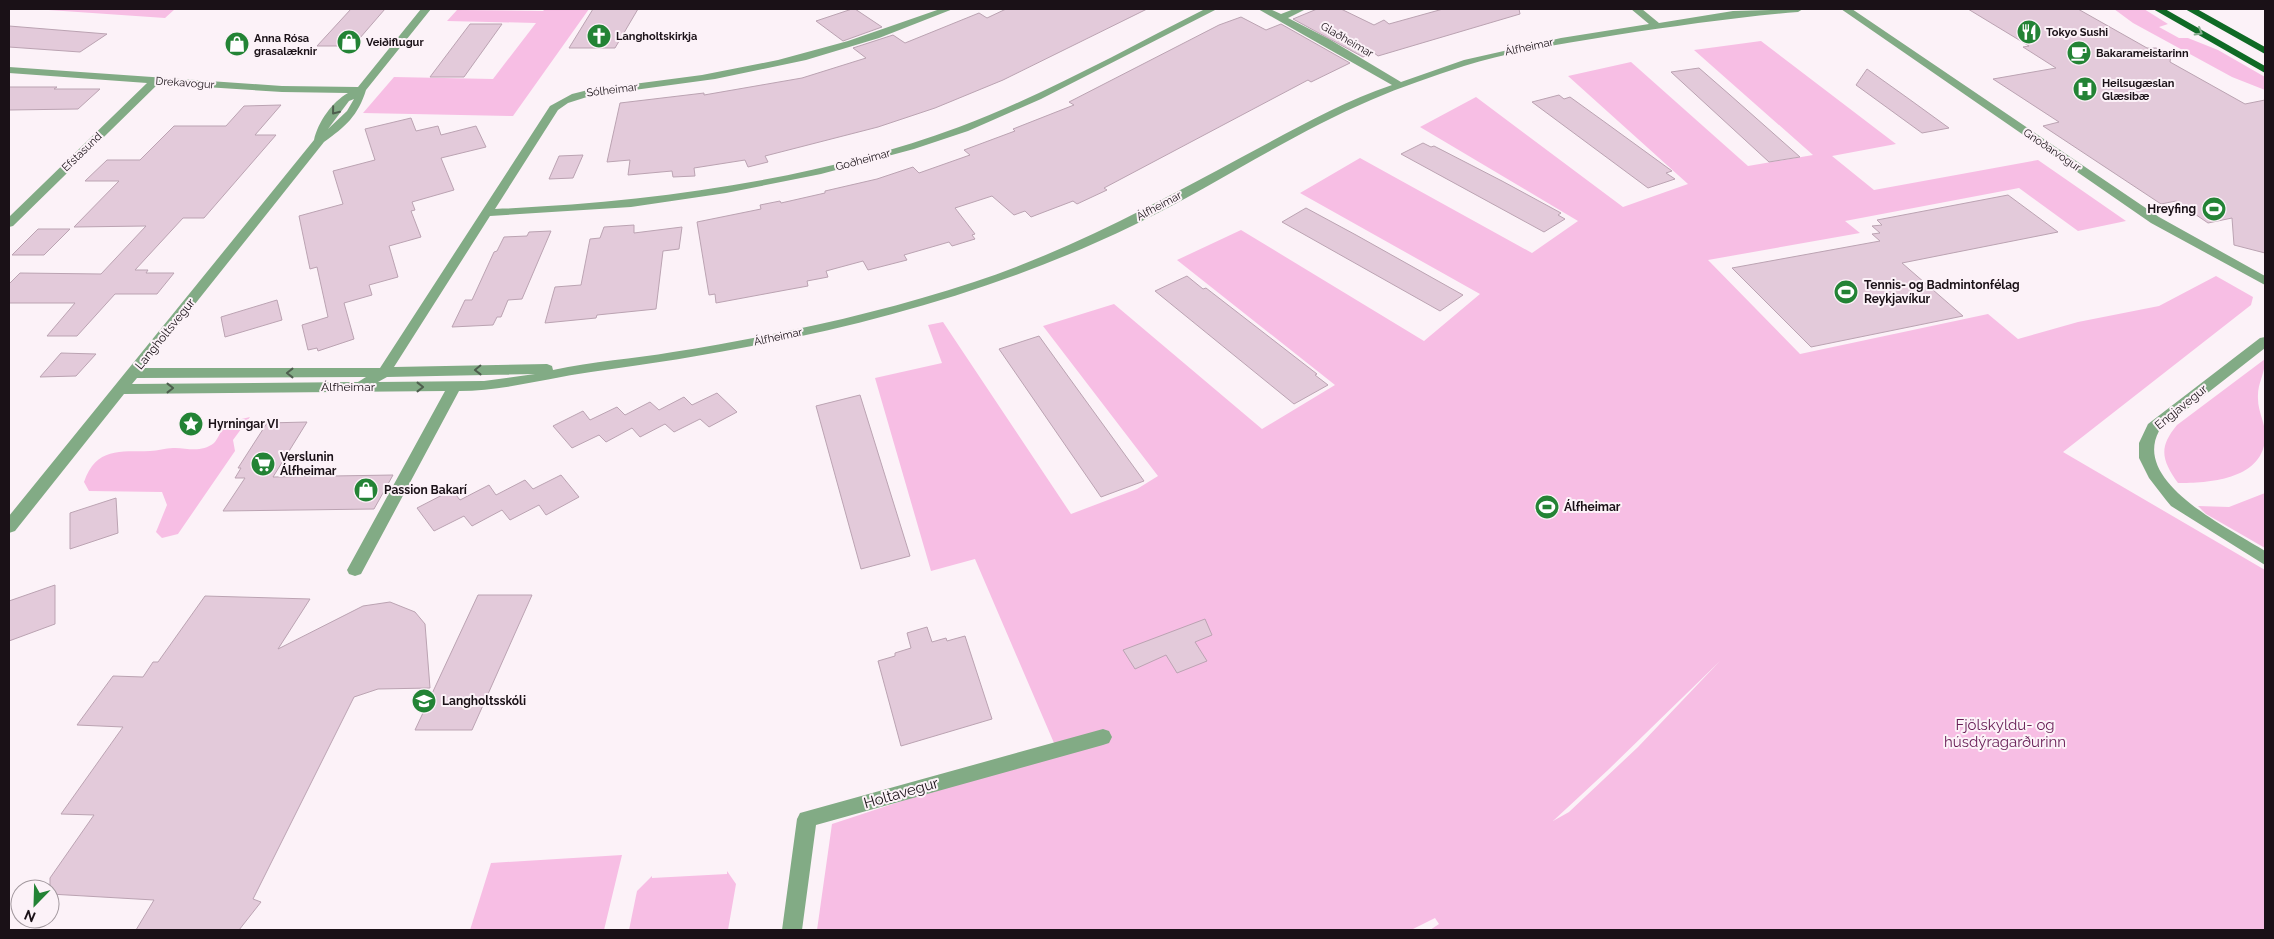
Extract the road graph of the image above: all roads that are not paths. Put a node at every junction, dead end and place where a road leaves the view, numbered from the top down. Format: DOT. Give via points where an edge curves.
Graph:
graph roads {
  1 [pos="426,9"];
  2 [pos="948,9"];
  3 [pos="1212,9"];
  4 [pos="1263,9"];
  5 [pos="1301,9"];
  6 [pos="1636,9"];
  7 [pos="1752,9"];
  8 [pos="1798,9"];
  9 [pos="1846,9"];
  10 [pos="2158,9"];
  11 [pos="2190,9"];
  12 [pos="1733,14"];
  13 [pos="1281,18"];
  14 [pos="1657,26"];
  15 [pos="2265,51"];
  16 [pos="9,70"];
  17 [pos="2265,70"];
  18 [pos="155,81"];
  19 [pos="1400,85"];
  20 [pos="361,90"];
  21 [pos="486,213"];
  22 [pos="9,223"];
  23 [pos="2265,281"];
  24 [pos="2265,341"];
  25 [pos="574,370"];
  26 [pos="384,372"];
  27 [pos="134,373"];
  28 [pos="358,387"];
  29 [pos="394,387"];
  30 [pos="454,387"];
  31 [pos="121,389"];
  32 [pos="9,527"];
  33 [pos="2265,559"];
  34 [pos="355,570"];
  35 [pos="1103,737"];
  36 [pos="792,930"];
  1 -- 20 [label="street, Langholtsvegur"];
  2 -- 21 [label="street, Sólheimar" via="872,38 782,63 719,76 574,96 554,108"];
  3 -- 21 [label="street, Goðheimar" via="1023,104 909,147 795,178 730,191 603,208"];
  4 -- 13 [label="street, Glaðheimar"];
  5 -- 13 [label="street"];
  6 -- 14 [label="street"];
  7 -- 12 [label="street, Álfheimar"];
  8 -- 12 [label="street, Álfheimar"];
  9 -- 23 [label="street, Gnoðarvogur" via="2154,220"];
  10 -- 17 [label="main road, one-way"];
  11 -- 15 [label="main road"];
  12 -- 14 [label="street, Álfheimar"];
  13 -- 19 [label="street, Glaðheimar"];
  14 -- 19 [label="street, Álfheimar" via="1513,50"];
  16 -- 18 [label="street, Drekavogur"];
  18 -- 20 [label="street, Drekavogur"];
  18 -- 22 [label="street, Efstasund"];
  19 -- 25 [label="street, Álfheimar" via="1321,120 1130,222 979,285 856,320 793,334"];
  20 -- 27 [label="street, Langholtsvegur" via="359,103 340,125 320,140"];
  21 -- 26 [label="street, Sólheimar"];
  24 -- 33 [label="street, Engjavegur" via="2153,428 2145,444 2147,462 2176,502"];
  25 -- 26 [label="street, Álfheimar, one-way"];
  25 -- 30 [label="street, Álfheimar" via="523,381"];
  26 -- 27 [label="street, Álfheimar, one-way"];
  26 -- 28 [label="street, Sólheimar"];
  26 -- 29 [label="street" via="384,379"];
  27 -- 31 [label="street, Langholtsvegur"];
  28 -- 29 [label="street, Álfheimar"];
  31 -- 28 [label="street, Álfheimar, one-way"];
  29 -- 30 [label="street, Álfheimar, one-way"];
  30 -- 34 [label="street"];
  31 -- 32 [label="street, Langholtsvegur"];
  35 -- 36 [label="street, Holtavegur" via="807,819"];
}
